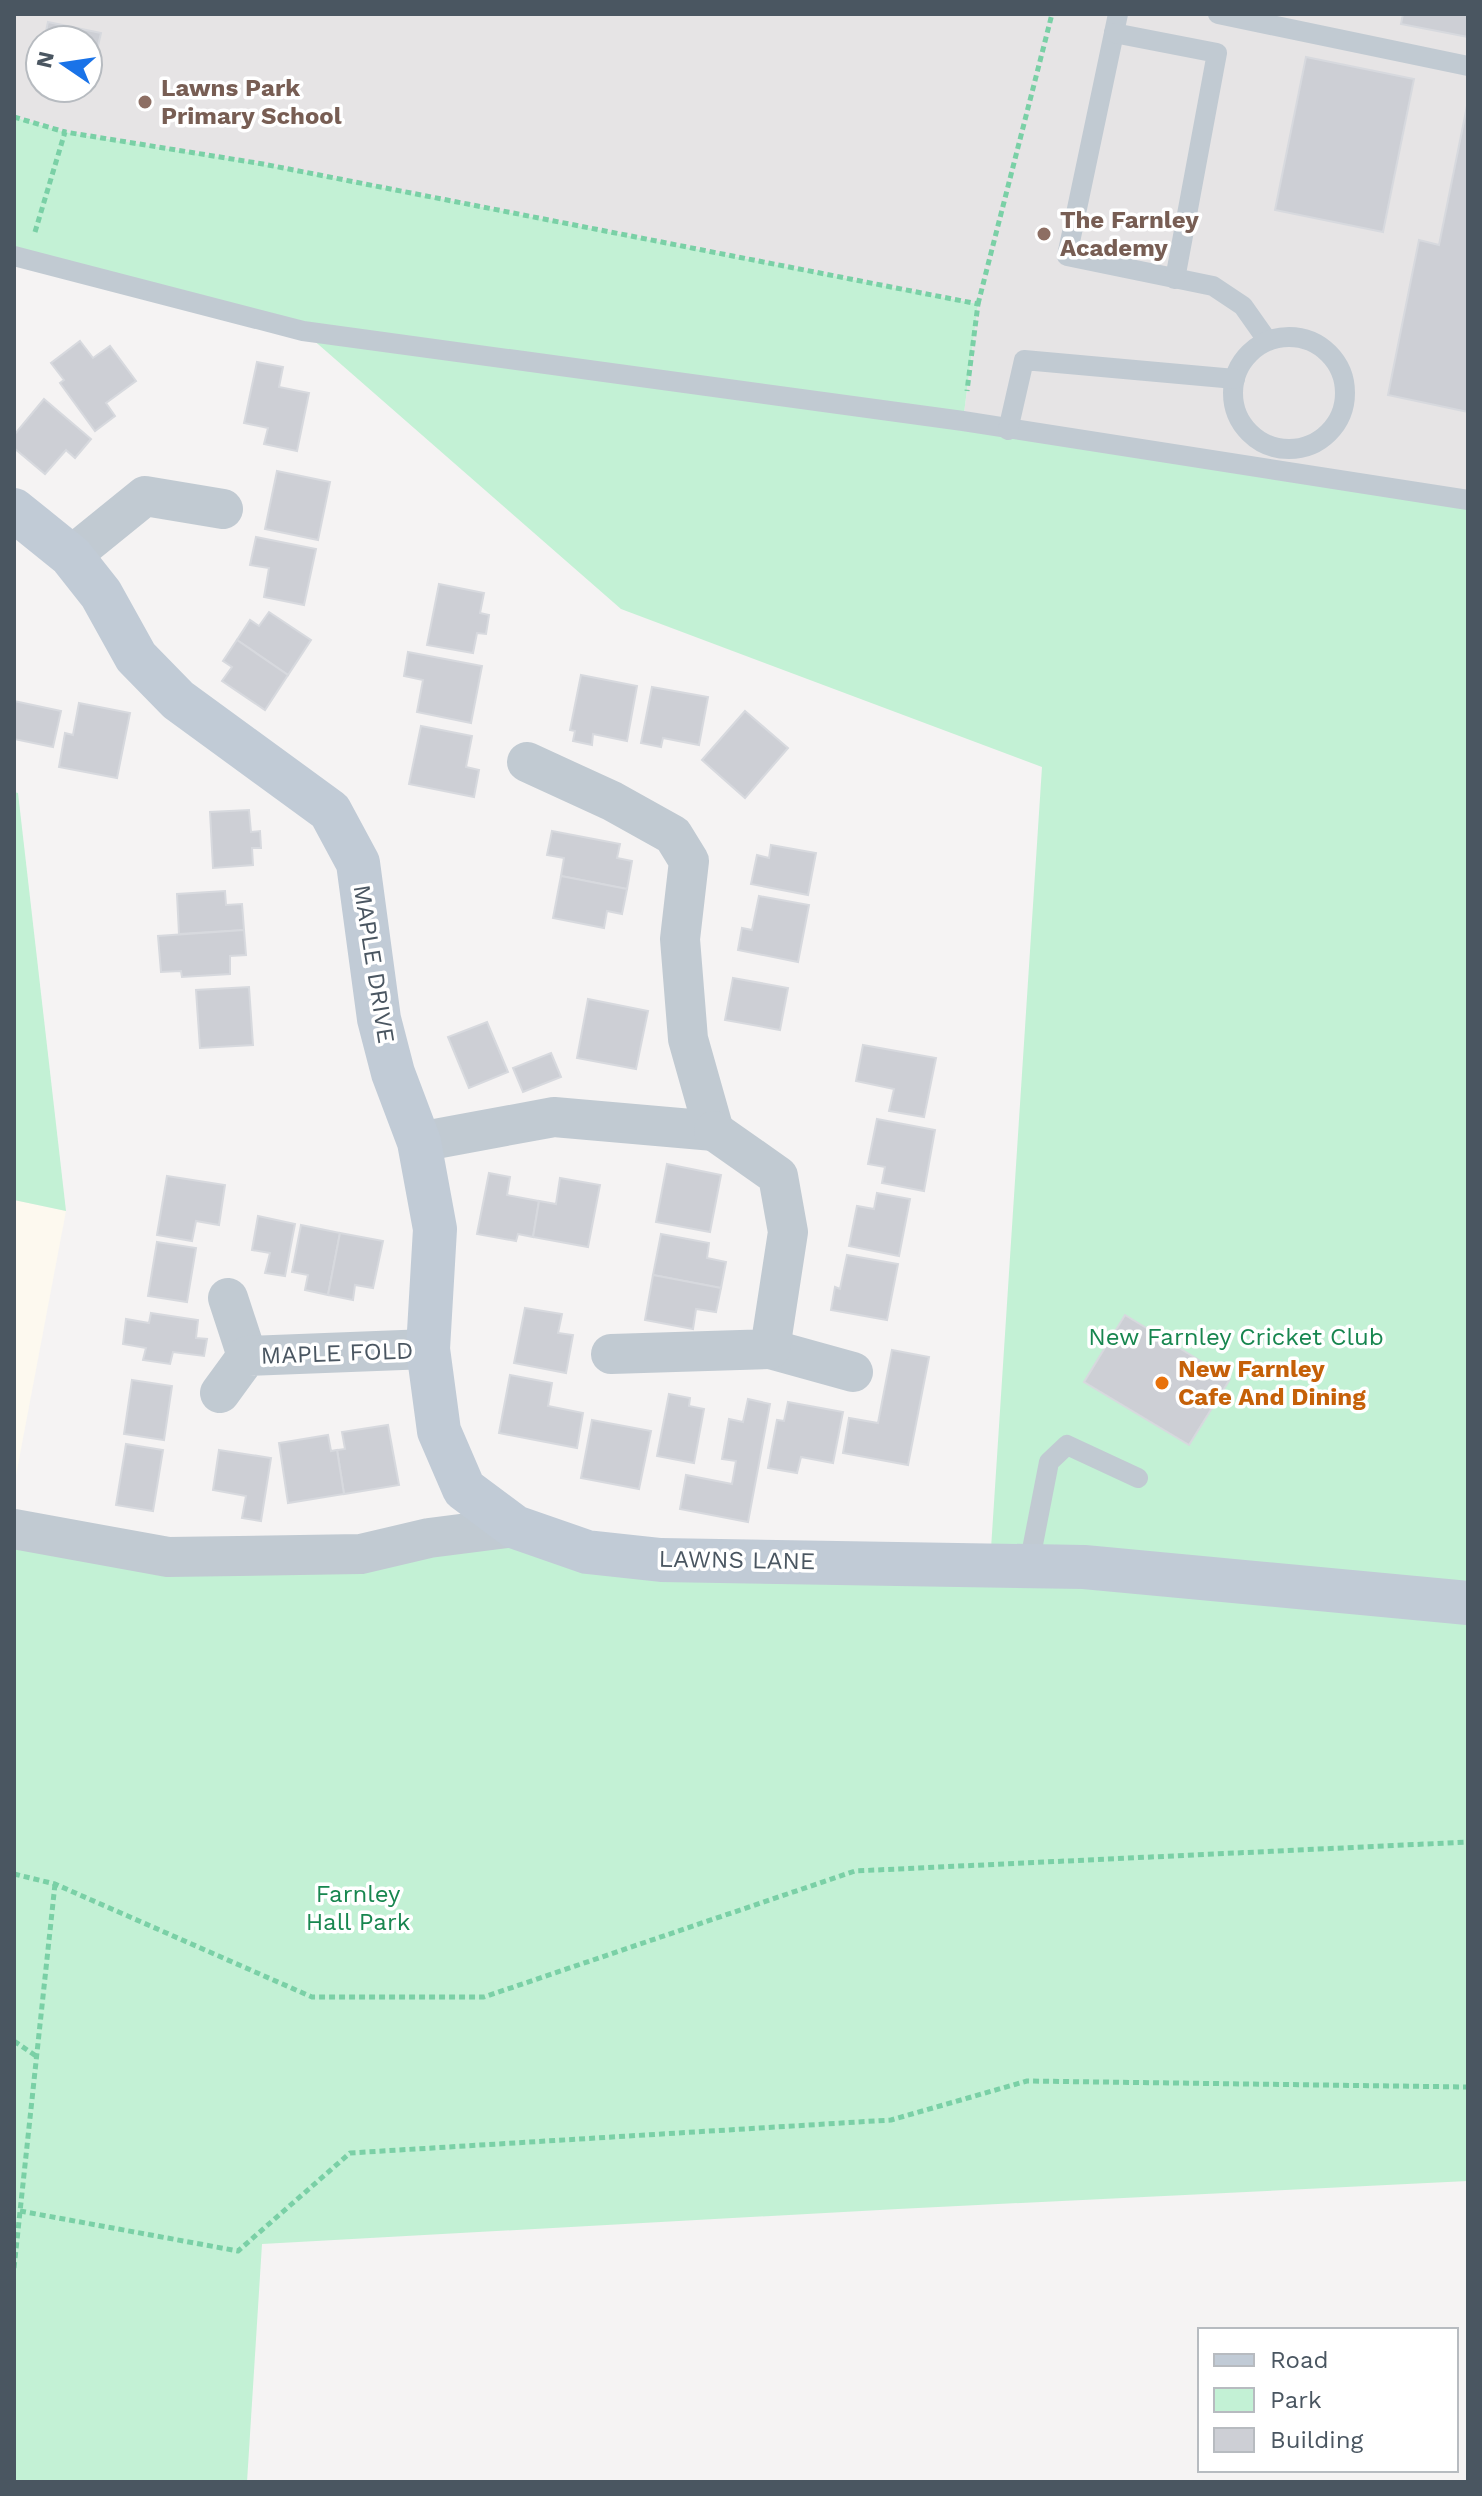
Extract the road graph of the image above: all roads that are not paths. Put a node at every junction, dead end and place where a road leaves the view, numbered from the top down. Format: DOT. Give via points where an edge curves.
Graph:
graph roads {
  1 [pos="1218,14"];
  2 [pos="1116,24"];
  3 [pos="1468,66"];
  4 [pos="20,258"];
  5 [pos="1175,279"];
  6 [pos="1267,340"];
  7 [pos="1235,379"];
  8 [pos="1008,430"];
  9 [pos="1468,500"];
  10 [pos="223,509"];
  11 [pos="14,510"];
  12 [pos="71,556"];
  13 [pos="527,762"];
  14 [pos="714,1131"];
  15 [pos="419,1142"];
  16 [pos="228,1298"];
  17 [pos="428,1349"];
  18 [pos="770,1349"];
  19 [pos="611,1354"];
  20 [pos="247,1356"];
  21 [pos="853,1372"];
  22 [pos="220,1393"];
  23 [pos="1138,1478"];
  24 [pos="515,1527"];
  25 [pos="14,1529"];
  26 [pos="1029,1565"];
  27 [pos="1468,1603"];
  1 -- 3 [label="lane"];
  2 -- 5 [label="lane" via="1217,53"];
  2 -- 5 [label="lane" via="1067,256"];
  4 -- 8 [label="lane" via="303,331"];
  5 -- 6 [label="lane" via="1213,286 1243,306"];
  6 -- 7 [label="lane" via="1248,353"];
  6 -- 7 [label="lane" via="1289,335 1312,340 1332,354 1344,375 1346,400 1338,423 1306,447 1285,450 1266,445 1237,415"];
  7 -- 8 [label="lane" via="1024,360"];
  8 -- 9 [label="lane"];
  10 -- 12 [label="street" via="145,496"];
  11 -- 12 [label="street, MAPLE DRIVE"];
  12 -- 15 [label="street, MAPLE DRIVE" via="101,594 136,657 178,700 330,811 358,863 379,1019"];
  13 -- 14 [label="street" via="673,835 689,861 680,939 688,1039"];
  14 -- 15 [label="street" via="554,1117"];
  14 -- 18 [label="street" via="778,1176 788,1232"];
  15 -- 17 [label="street, MAPLE DRIVE" via="435,1229"];
  16 -- 20 [label="street, MAPLE FOLD"];
  17 -- 20 [label="street, MAPLE FOLD"];
  17 -- 24 [label="street, MAPLE DRIVE" via="439,1431 464,1489"];
  18 -- 19 [label="street"];
  18 -- 21 [label="street"];
  20 -- 22 [label="street, MAPLE FOLD"];
  23 -- 26 [label="lane" via="1067,1445 1049,1462"];
  24 -- 25 [label="street, LAWNS LANE" via="429,1538 361,1554 168,1557"];
  24 -- 26 [label="street, LAWNS LANE" via="587,1552 661,1560"];
  26 -- 27 [label="street, LAWNS LANE"];
}
